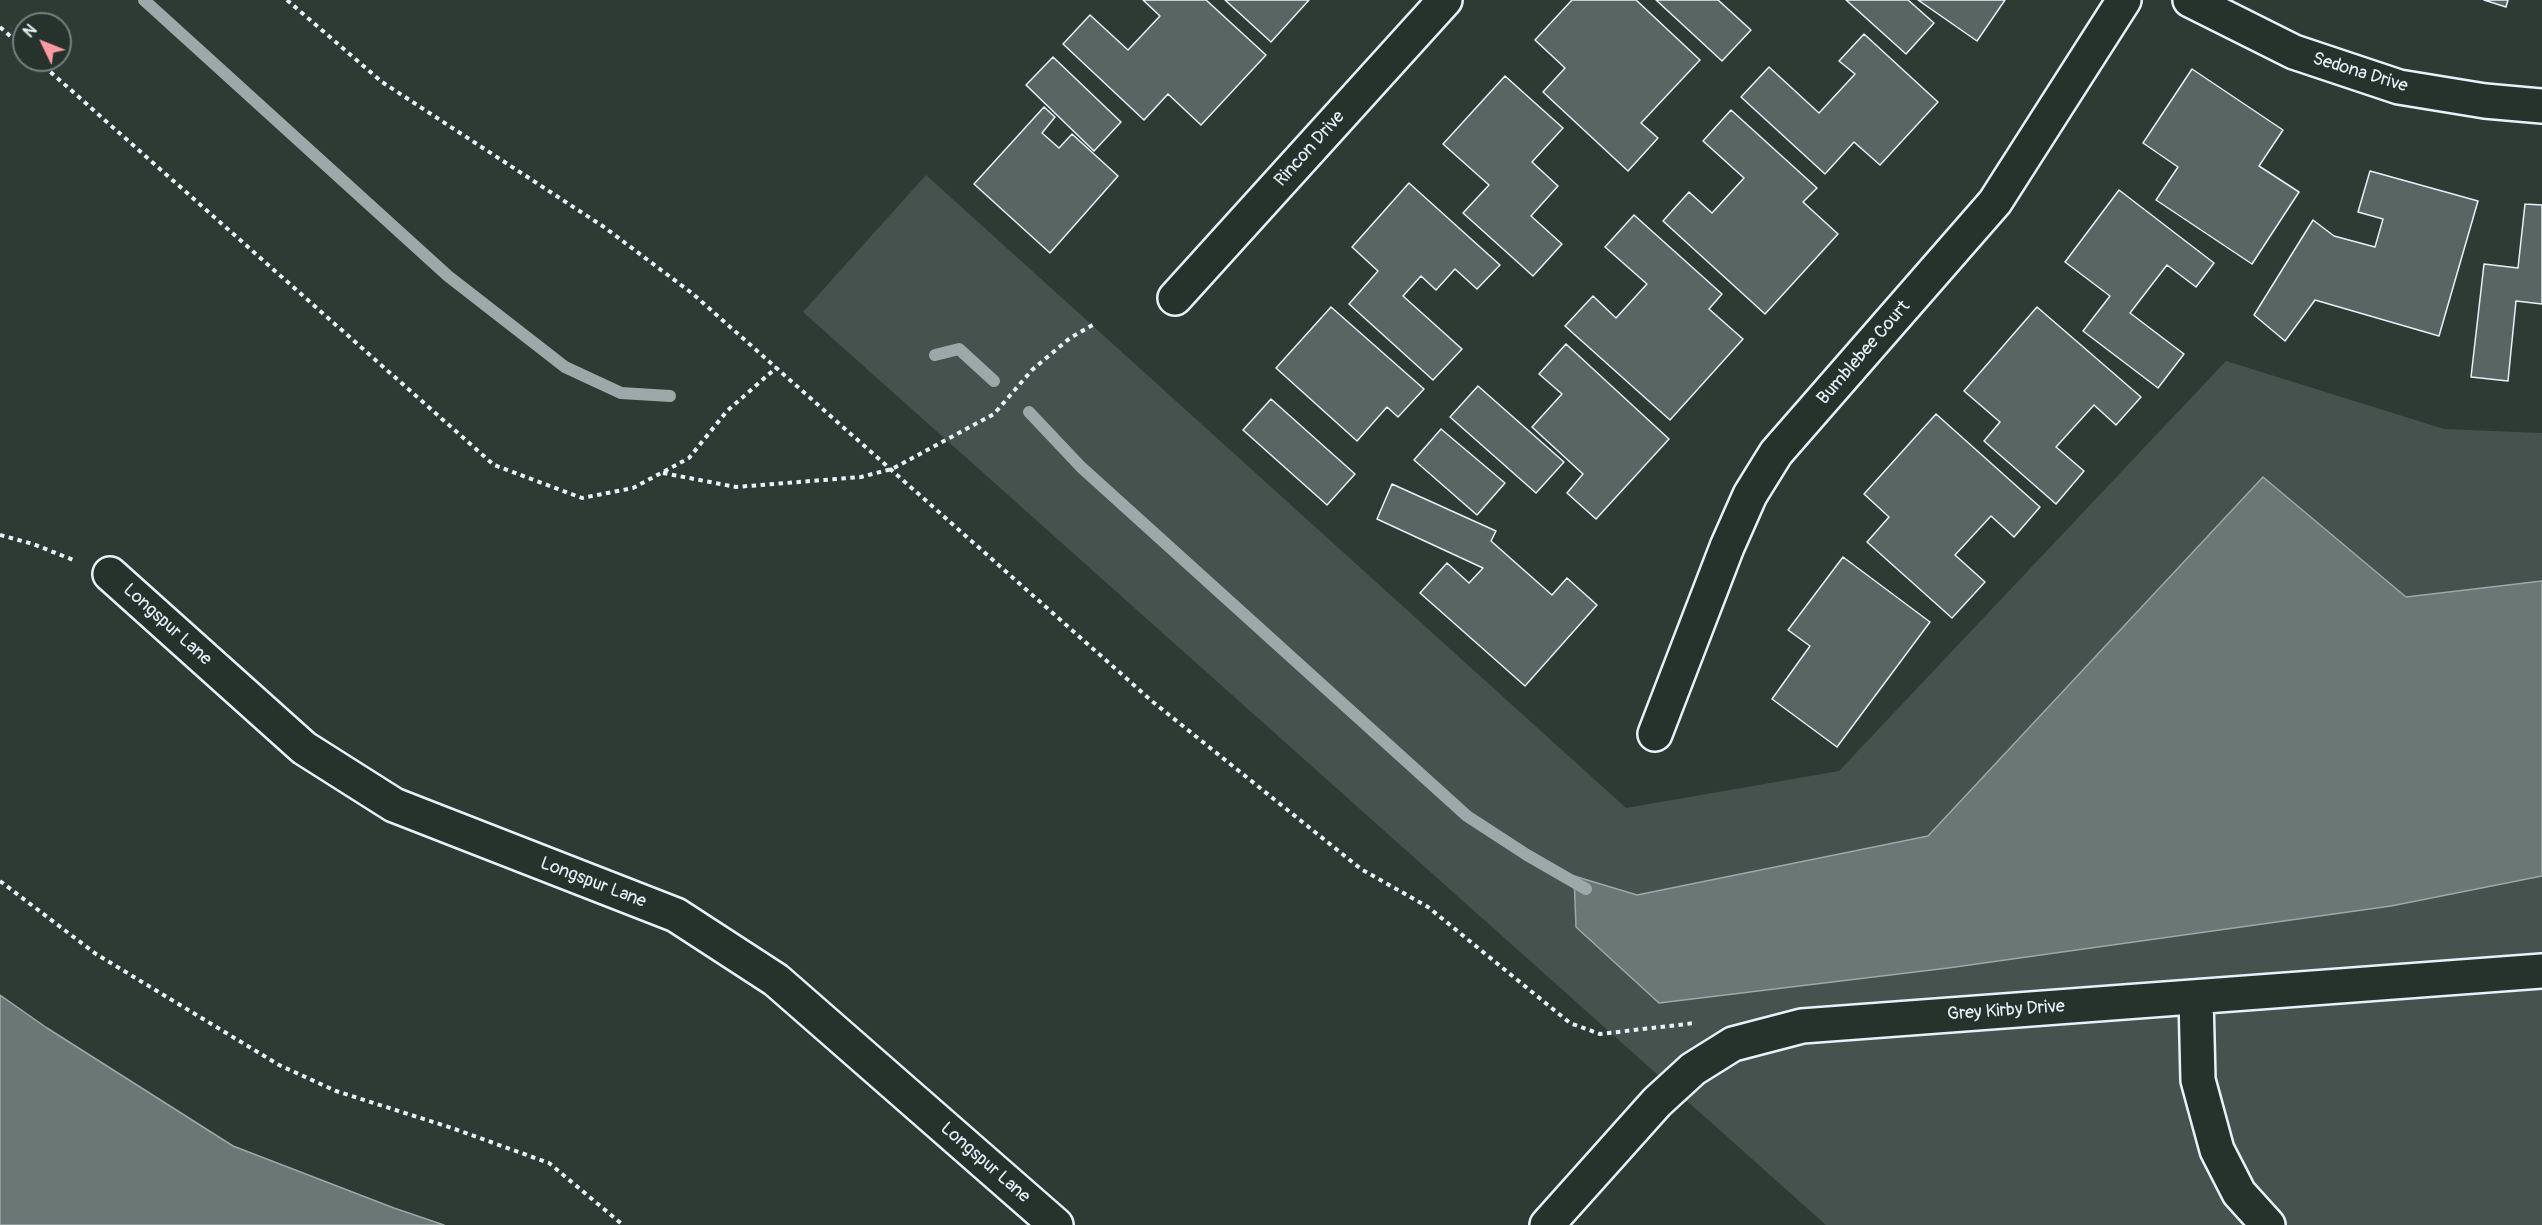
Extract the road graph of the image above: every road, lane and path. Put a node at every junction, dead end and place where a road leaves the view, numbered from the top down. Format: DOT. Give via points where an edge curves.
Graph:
graph roads {
  1 [pos="287,0"];
  2 [pos="1444,0"];
  3 [pos="2124,0"];
  4 [pos="2190,0"];
  5 [pos="0,27"];
  6 [pos="12,38"];
  7 [pos="51,72"];
  8 [pos="2542,106"];
  9 [pos="1175,298"];
  10 [pos="1096,323"];
  11 [pos="777,367"];
  12 [pos="892,469"];
  13 [pos="662,472"];
  14 [pos="0,535"];
  15 [pos="110,574"];
  16 [pos="1655,734"];
  17 [pos="0,881"];
  18 [pos="2542,971"];
  19 [pos="2196,997"];
  20 [pos="1719,1052"];
  21 [pos="623,1225"];
  22 [pos="1056,1225"];
  23 [pos="1547,1225"];
  24 [pos="2268,1225"];
  1 -- 11 [label="path" via="382,82 604,227 693,294"];
  2 -- 9 [label="street, Rincon Drive"];
  3 -- 16 [label="street, Bumblebee Court" via="1995,202 1776,453 1750,495 1727,547"];
  4 -- 8 [label="street, Sedona Drive" via="2294,52 2398,87"];
  5 -- 6 [label="path"];
  7 -- 13 [label="path" via="494,465 582,498 633,488"];
  10 -- 12 [label="path" via="1070,338 1032,370 994,414"];
  11 -- 12 [label="path"];
  11 -- 13 [label="path" via="727,411 689,458"];
  12 -- 13 [label="path" via="861,477 736,487"];
  12 -- 20 [label="path" via="1153,702 1361,869 1428,907 1570,1023 1600,1034 1694,1022"];
  14 -- 15 [label="path"];
  15 -- 22 [label="street, Longspur Lane" via="304,748 394,805 676,915 776,980"];
  17 -- 21 [label="path" via="96,954 279,1065 336,1091 549,1163"];
  18 -- 19 [label="street, Grey Kirby Drive"];
  19 -- 20 [label="street, Grey Kirby Drive" via="1802,1026 1733,1044"];
  19 -- 24 [label="street" via="2198,1080 2217,1150 2239,1193"];
  20 -- 23 [label="street, Grey Kirby Drive" via="1693,1068 1657,1102"];
}
